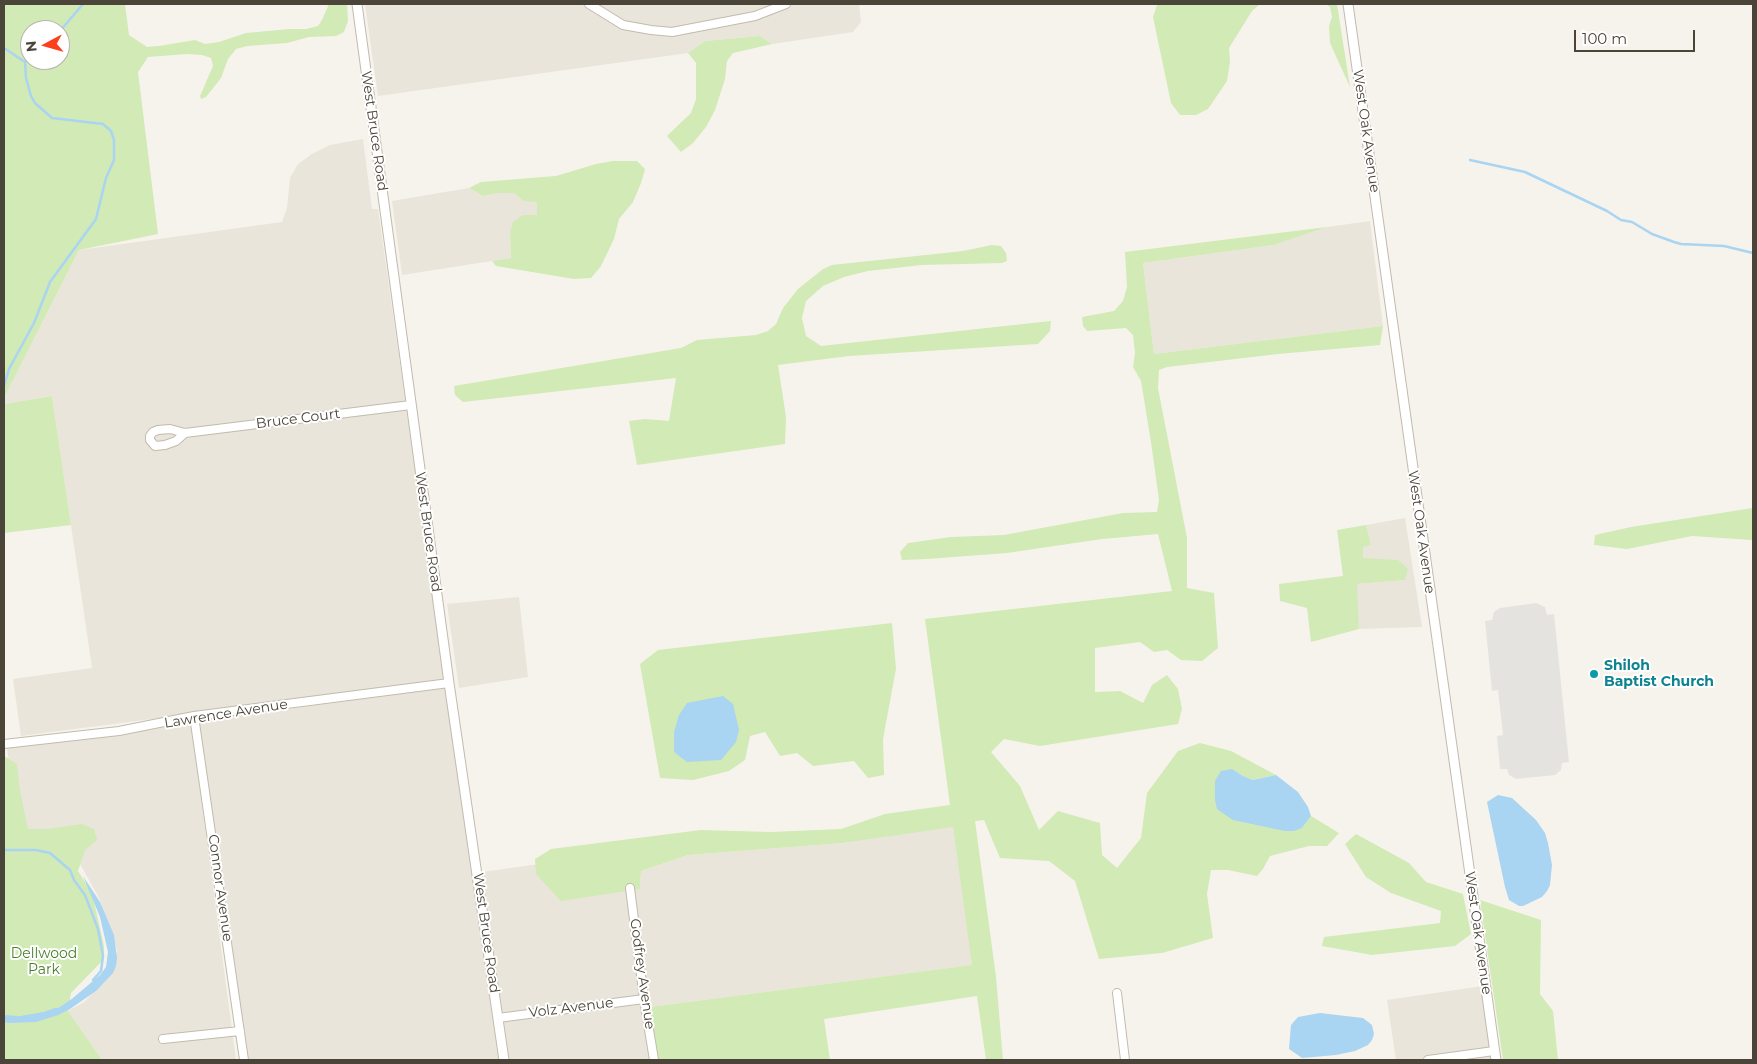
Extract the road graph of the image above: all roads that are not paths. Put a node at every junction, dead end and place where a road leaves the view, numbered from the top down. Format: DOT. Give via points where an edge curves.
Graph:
graph roads {
  1 [pos="357,4"];
  2 [pos="589,4"];
  3 [pos="786,4"];
  4 [pos="1348,4"];
  5 [pos="411,405"];
  6 [pos="185,433"];
  7 [pos="449,683"];
  8 [pos="194,716"];
  9 [pos="4,744"];
  10 [pos="630,888"];
  11 [pos="1117,993"];
  12 [pos="644,999"];
  13 [pos="498,1018"];
  14 [pos="240,1031"];
  15 [pos="163,1039"];
  16 [pos="1495,1056"];
  17 [pos="244,1060"];
  18 [pos="504,1060"];
  19 [pos="654,1060"];
  20 [pos="1125,1060"];
  21 [pos="1428,1060"];
  1 -- 5 [label="street, West Bruce Road"];
  2 -- 3 [label="street" via="623,25 672,32 755,16"];
  4 -- 16 [label="street, West Oak Avenue"];
  5 -- 6 [label="street, Bruce Court"];
  5 -- 7 [label="street, West Bruce Road"];
  7 -- 8 [label="street, Lawrence Avenue"];
  7 -- 13 [label="street, West Bruce Road"];
  8 -- 9 [label="street, Lawrence Avenue" via="144,727"];
  8 -- 14 [label="street, Connor Avenue"];
  10 -- 12 [label="street, Godfrey Avenue"];
  11 -- 20 [label="street"];
  12 -- 13 [label="street, Volz Avenue"];
  12 -- 19 [label="street, Godfrey Avenue"];
  13 -- 18 [label="street, West Bruce Road"];
  14 -- 15 [label="street"];
  14 -- 17 [label="street, Connor Avenue"];
  16 -- 21 [label="street"];
}
